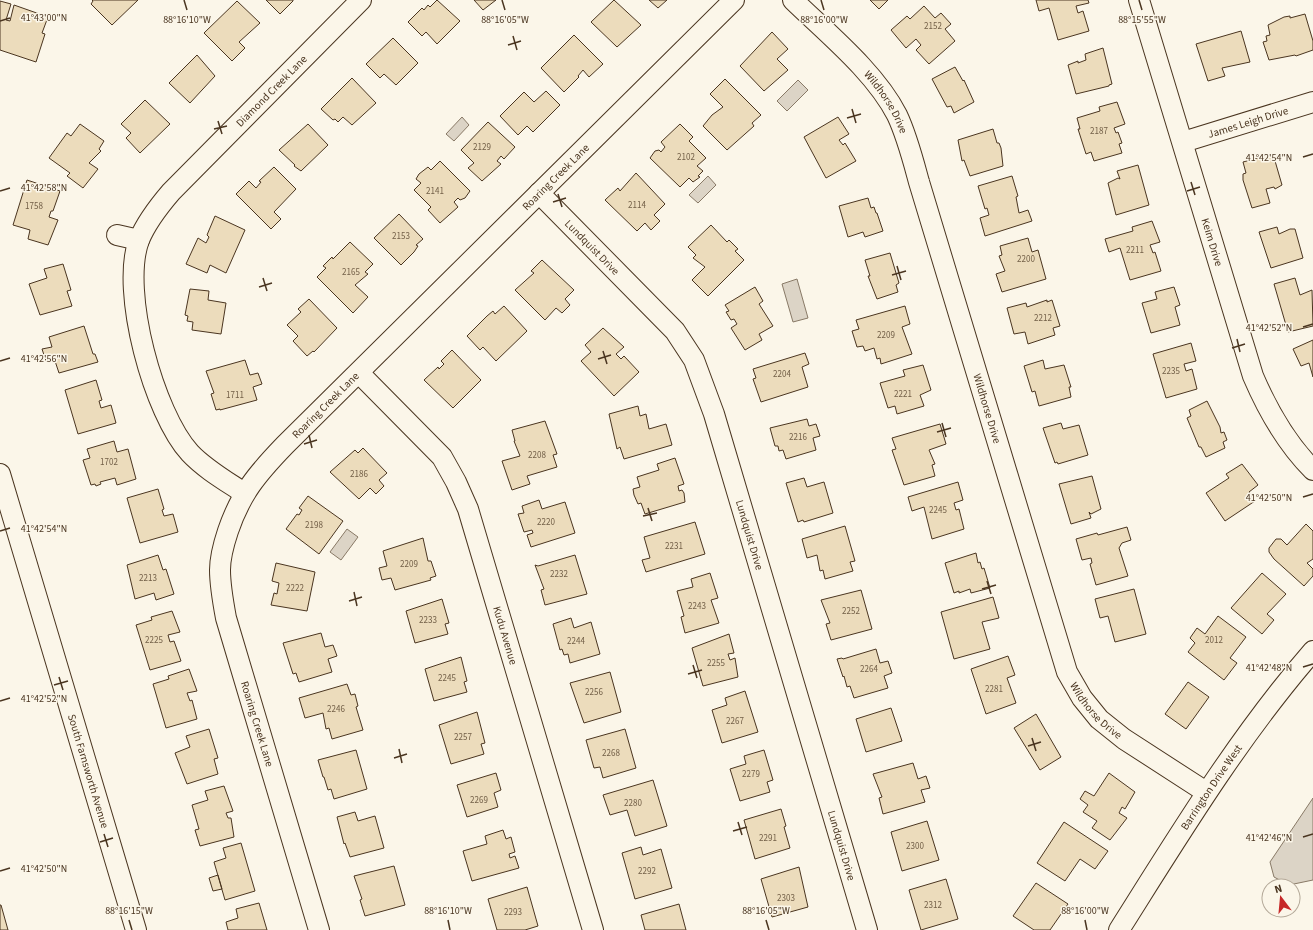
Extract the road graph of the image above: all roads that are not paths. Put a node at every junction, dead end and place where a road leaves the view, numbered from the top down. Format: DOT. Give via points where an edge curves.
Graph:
graph roads {
  1 [pos="361,0"];
  2 [pos="734,0"];
  3 [pos="793,0"];
  4 [pos="1139,0"];
  5 [pos="1313,102"];
  6 [pos="1183,142"];
  7 [pos="539,194"];
  8 [pos="117,235"];
  9 [pos="139,240"];
  10 [pos="359,373"];
  11 [pos="1313,470"];
  12 [pos="0,474"];
  13 [pos="244,493"];
  14 [pos="1313,651"];
  15 [pos="1206,792"];
  16 [pos="136,930"];
  17 [pos="319,930"];
  18 [pos="593,930"];
  19 [pos="867,930"];
  20 [pos="1119,930"];
  1 -- 9 [label="street, Diamond Creek Lane" via="170,192"];
  2 -- 7 [label="street, Roaring Creek Lane"];
  3 -- 15 [label="street, Wildhorse Drive" via="864,71 897,116 1067,672 1082,698 1099,719 1124,739"];
  4 -- 6 [label="street, Keim Drive"];
  5 -- 6 [label="street, James Leigh Drive"];
  6 -- 11 [label="street, Keim Drive" via="1253,376 1266,406 1285,436"];
  7 -- 10 [label="street, Roaring Creek Lane"];
  7 -- 19 [label="street, Lundquist Drive" via="675,330 694,360 714,414"];
  8 -- 9 [label="street"];
  9 -- 13 [label="street, Diamond Creek Lane" via="134,279 138,320 162,406 179,439 191,453 206,468"];
  10 -- 13 [label="street, Roaring Creek Lane" via="260,471"];
  10 -- 18 [label="street, Kudu Avenue" via="442,457 456,482 470,517"];
  12 -- 16 [label="street, South Farnsworth Avenue"];
  13 -- 17 [label="street, Roaring Creek Lane" via="224,542 220,568 221,591 235,650"];
  14 -- 15 [label="street, Barrington Drive West"];
  15 -- 20 [label="street, Barrington Drive West"];
}
